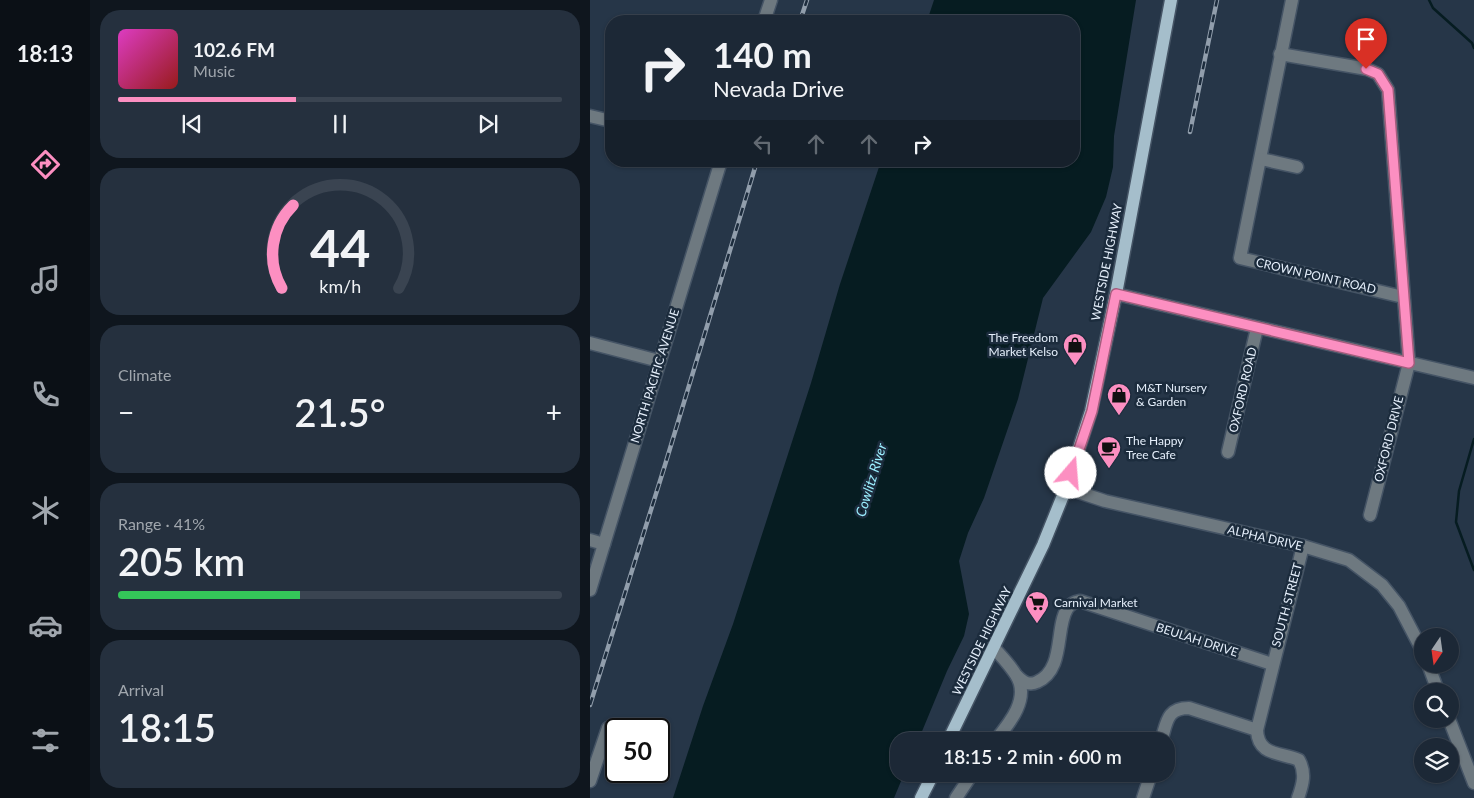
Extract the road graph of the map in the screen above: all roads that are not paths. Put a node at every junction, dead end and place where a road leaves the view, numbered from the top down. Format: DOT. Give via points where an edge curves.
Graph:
graph roads {
  1 [pos="771,0"];
  2 [pos="1171,0"];
  3 [pos="1292,0"];
  4 [pos="766,15"];
  5 [pos="1280,54"];
  6 [pos="590,116"];
  7 [pos="605,120"];
  8 [pos="1261,158"];
  9 [pos="719,167"];
  10 [pos="1297,167"];
  11 [pos="1116,294"];
  12 [pos="1403,297"];
  13 [pos="1257,328"];
  14 [pos="590,343"];
  15 [pos="659,362"];
  16 [pos="1409,363"];
  17 [pos="1474,378"];
  18 [pos="1228,452"];
  19 [pos="1066,488"];
  20 [pos="1370,516"];
  21 [pos="590,540"];
  22 [pos="604,544"];
  23 [pos="1303,546"];
  24 [pos="590,590"];
  25 [pos="1414,635"];
  26 [pos="994,648"];
  27 [pos="1272,664"];
  28 [pos="1017,676"];
  29 [pos="1453,728"];
  30 [pos="1257,730"];
  31 [pos="952,732"];
  32 [pos="1002,732"];
  33 [pos="1164,732"];
  34 [pos="605,737"];
  35 [pos="590,781"];
  36 [pos="929,782"];
  37 [pos="967,782"];
  38 [pos="1148,782"];
  39 [pos="1474,783"];
  40 [pos="921,798"];
  41 [pos="956,798"];
  42 [pos="1143,798"];
  43 [pos="1298,798"];
  1 -- 4 [label="street"];
  2 -- 11 [label="main road, WESTSIDE HIGHWAY"];
  3 -- 5 [label="street, CROWN POINT ROAD"];
  5 -- 8 [label="street, CROWN POINT ROAD"];
  5 -- 12 [label="street, OXFORD DRIVE" via="1366,69 1378,74 1388,90"];
  6 -- 7 [label="street"];
  8 -- 10 [label="street"];
  8 -- 12 [label="street, CROWN POINT ROAD" via="1240,258"];
  9 -- 15 [label="street, NORTH PACIFIC AVENUE"];
  11 -- 13 [label="street"];
  11 -- 19 [label="main road, WESTSIDE HIGHWAY" via="1092,411"];
  12 -- 16 [label="street, OXFORD DRIVE"];
  13 -- 16 [label="street"];
  13 -- 18 [label="street, OXFORD ROAD"];
  14 -- 15 [label="street"];
  15 -- 22 [label="street, NORTH PACIFIC AVENUE"];
  16 -- 17 [label="street"];
  16 -- 20 [label="street, OXFORD DRIVE"];
  19 -- 23 [label="street, ALPHA DRIVE" via="1106,501"];
  19 -- 26 [label="main road, WESTSIDE HIGHWAY" via="1043,546"];
  21 -- 22 [label="street"];
  22 -- 24 [label="street, NORTH PACIFIC AVENUE"];
  23 -- 25 [label="street, ALPHA DRIVE" via="1349,560 1382,585"];
  23 -- 27 [label="street, SOUTH STREET"];
  26 -- 28 [label="street"];
  26 -- 31 [label="main road, WESTSIDE HIGHWAY"];
  27 -- 28 [label="street, BEULAH DRIVE" via="1080,601 1066,609 1059,647 1050,672 1032,684"];
  27 -- 30 [label="street"];
  28 -- 32 [label="street" via="1020,690 1018,709"];
  29 -- 39 [label="street"];
  30 -- 33 [label="street" via="1189,708 1179,708 1173,711"];
  30 -- 43 [label="street" via="1262,747 1299,760 1304,777"];
  34 -- 35 [label="street"];
  36 -- 40 [label="main road"];
  37 -- 41 [label="street"];
  38 -- 42 [label="street"];
}
